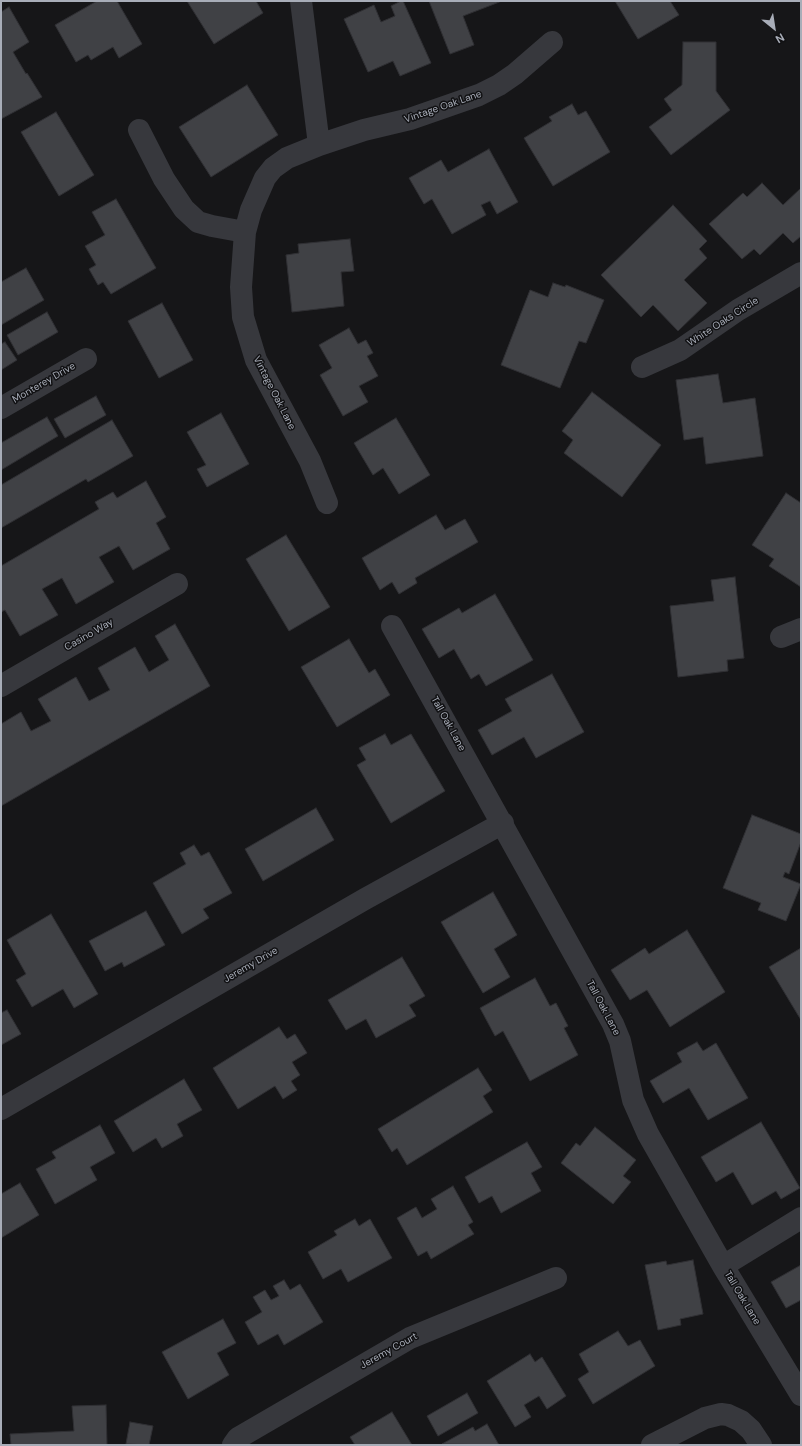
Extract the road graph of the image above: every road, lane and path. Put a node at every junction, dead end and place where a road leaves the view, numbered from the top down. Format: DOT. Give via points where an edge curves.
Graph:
graph roads {
  1 [pos="301,1"];
  2 [pos="552,42"];
  3 [pos="139,130"];
  4 [pos="320,145"];
  5 [pos="245,232"];
  6 [pos="801,272"];
  7 [pos="86,359"];
  8 [pos="642,367"];
  9 [pos="1,408"];
  10 [pos="327,503"];
  11 [pos="177,584"];
  12 [pos="392,626"];
  13 [pos="801,629"];
  14 [pos="781,637"];
  15 [pos="1,686"];
  16 [pos="503,823"];
  17 [pos="1,1109"];
  18 [pos="801,1218"];
  19 [pos="723,1266"];
  20 [pos="556,1278"];
  21 [pos="801,1395"];
  22 [pos="233,1445"];
  23 [pos="652,1445"];
  24 [pos="761,1445"];
  1 -- 4 [label="street"];
  2 -- 4 [label="street, Vintage Oak Lane" via="515,74 479,95 410,119 364,130"];
  3 -- 5 [label="street" via="164,179 184,209 198,222"];
  4 -- 5 [label="street, Vintage Oak Lane" via="287,158 273,168 265,178 251,210"];
  5 -- 10 [label="street, Vintage Oak Lane" via="241,287 243,317 256,360 310,462"];
  6 -- 8 [label="street, White Oaks Circle" via="738,310 680,350"];
  7 -- 9 [label="street, Monterey Drive"];
  11 -- 15 [label="street, Casino Way"];
  12 -- 16 [label="street, Tall Oak Lane"];
  13 -- 14 [label="street"];
  16 -- 17 [label="street, Jeremy Drive" via="365,899"];
  16 -- 19 [label="street, Tall Oak Lane" via="613,1024 620,1041 633,1100 648,1134"];
  18 -- 19 [label="street"];
  19 -- 21 [label="street, Tall Oak Lane"];
  20 -- 22 [label="street, Jeremy Court" via="410,1338 238,1438"];
  23 -- 24 [label="street" via="705,1418 721,1414 741,1421"];
}
